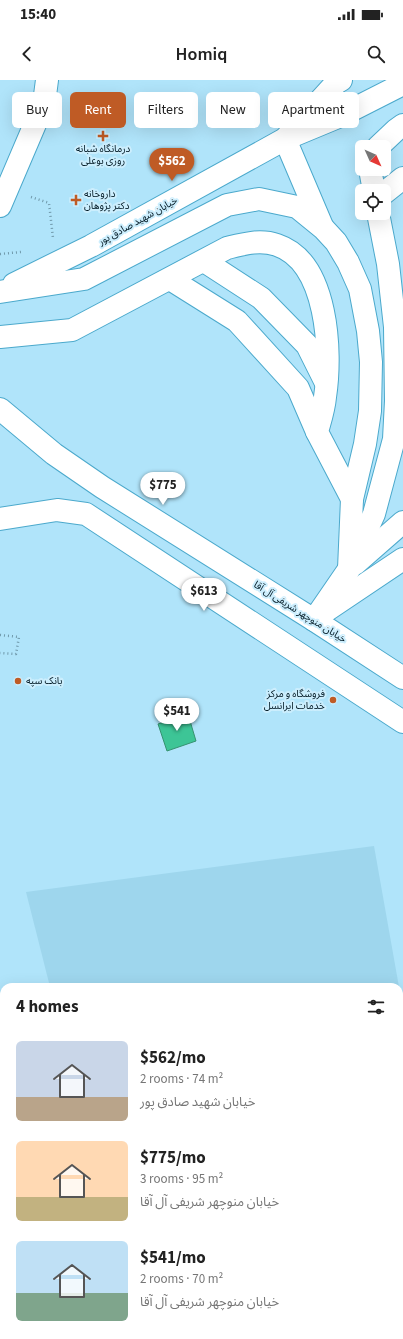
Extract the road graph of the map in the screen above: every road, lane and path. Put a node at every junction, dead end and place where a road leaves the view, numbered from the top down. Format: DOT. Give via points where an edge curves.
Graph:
graph roads {
  1 [pos="47,80"];
  2 [pos="341,80"];
  3 [pos="403,84"];
  4 [pos="403,125"];
  5 [pos="285,139"];
  6 [pos="385,140"];
  7 [pos="403,178"];
  8 [pos="391,187"];
  9 [pos="49,203"];
  10 [pos="0,206"];
  11 [pos="379,220"];
  12 [pos="324,229"];
  13 [pos="53,240"];
  14 [pos="204,261"];
  15 [pos="388,264"];
  16 [pos="170,279"];
  17 [pos="403,286"];
  18 [pos="0,291"];
  19 [pos="0,338"];
  20 [pos="327,384"];
  21 [pos="0,409"];
  22 [pos="317,432"];
  23 [pos="352,499"];
  24 [pos="0,519"];
  25 [pos="403,522"];
  26 [pos="403,559"];
  27 [pos="349,569"];
  28 [pos="314,620"];
  29 [pos="0,635"];
  30 [pos="0,653"];
  31 [pos="403,678"];
  32 [pos="403,722"];
  1 -- 10 [label="main road" via="44,103"];
  2 -- 5 [label="main road, خیابان شهید صادق پور"];
  3 -- 5 [label="main road" via="338,117"];
  4 -- 6 [label="main road"];
  5 -- 12 [label="main road"];
  5 -- 18 [label="main road, خیابان شهید صادق پور" via="91,246"];
  7 -- 8 [label="main road"];
  9 -- 13 [label="path"];
  11 -- 15 [label="main road"];
  12 -- 18 [label="main road" via="297,207 259,199 227,205 84,279"];
  12 -- 23 [label="main road" via="336,242 348,262 360,289 368,331 371,362 370,411"];
  14 -- 16 [label="main road"];
  14 -- 20 [label="main road" via="262,298 306,345"];
  14 -- 20 [label="main road" via="227,248 248,242 277,244 291,251 314,280 320,298 326,340"];
  15 -- 17 [label="main road"];
  15 -- 27 [label="main road" via="395,327 394,438 374,514"];
  16 -- 19 [label="main road" via="72,330"];
  16 -- 22 [label="main road" via="237,321 298,388"];
  20 -- 22 [label="main road"];
  21 -- 28 [label="main road, خیابان منوچهر شریفی آل آقا" via="54,454 102,487"];
  22 -- 23 [label="main road"];
  23 -- 27 [label="main road"];
  24 -- 32 [label="main road" via="57,510 86,514"];
  25 -- 27 [label="main road"];
  26 -- 28 [label="main road"];
  27 -- 28 [label="main road"];
  28 -- 31 [label="main road, خیابان منوچهر شریفی آل آقا"];
  29 -- 30 [label="path" via="18,637 16,654"];
}
